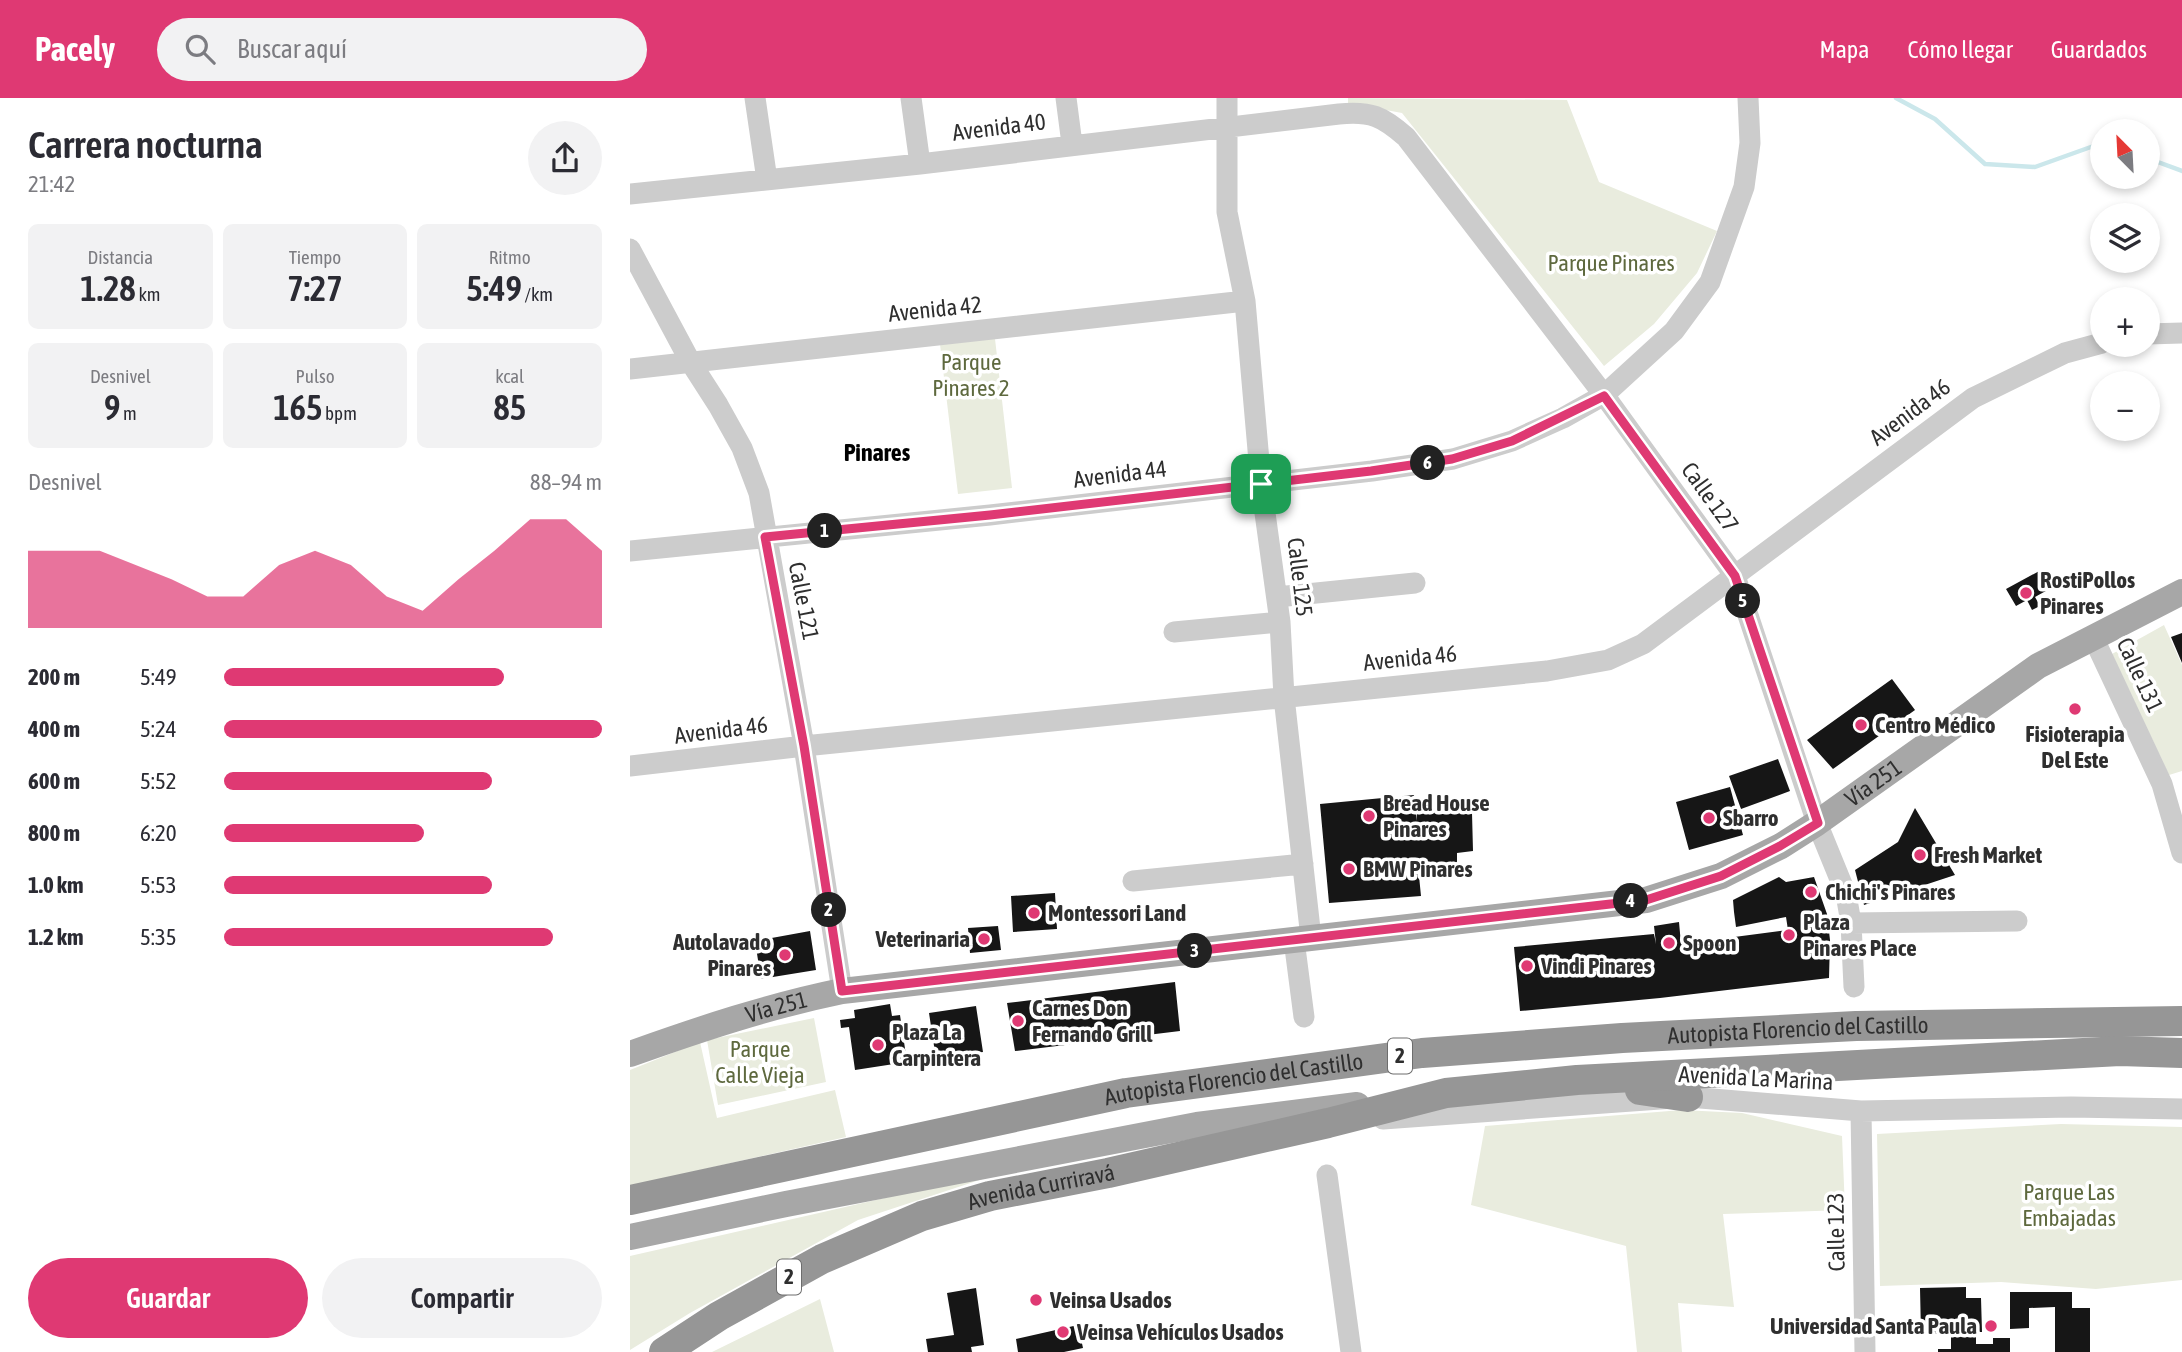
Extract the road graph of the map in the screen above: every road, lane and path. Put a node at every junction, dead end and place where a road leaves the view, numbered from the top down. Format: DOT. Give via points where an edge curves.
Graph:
graph roads {
  1 [pos="755,98"];
  2 [pos="911,98"];
  3 [pos="1066,98"];
  4 [pos="1227,98"];
  5 [pos="1748,98"];
  6 [pos="1375,114"];
  7 [pos="1226,127"];
  8 [pos="1072,144"];
  9 [pos="920,163"];
  10 [pos="767,180"];
  11 [pos="630,194"];
  12 [pos="630,249"];
  13 [pos="1245,301"];
  14 [pos="2182,333"];
  15 [pos="2160,334"];
  16 [pos="2090,346"];
  17 [pos="691,363"];
  18 [pos="630,369"];
  19 [pos="1604,396"];
  20 [pos="1261,484"];
  21 [pos="765,537"];
  22 [pos="630,551"];
  23 [pos="1735,576"];
  24 [pos="1415,583"];
  25 [pos="2182,592"];
  26 [pos="1277,597"];
  27 [pos="1280,622"];
  28 [pos="1174,632"];
  29 [pos="2093,637"];
  30 [pos="1284,697"];
  31 [pos="804,746"];
  32 [pos="630,766"];
  33 [pos="1818,823"];
  34 [pos="2182,853"];
  35 [pos="1303,864"];
  36 [pos="1133,881"];
  37 [pos="2017,920"];
  38 [pos="1852,923"];
  39 [pos="1303,939"];
  40 [pos="1854,987"];
  41 [pos="842,991"];
  42 [pos="1304,1017"];
  43 [pos="2182,1021"];
  44 [pos="2182,1053"];
  45 [pos="630,1054"];
  46 [pos="1577,1080"];
  47 [pos="1446,1093"];
  48 [pos="1688,1097"];
  49 [pos="2182,1109"];
  50 [pos="1861,1111"];
  51 [pos="1328,1123"];
  52 [pos="1327,1175"];
  53 [pos="630,1200"];
  54 [pos="630,1237"];
  55 [pos="664,1352"];
  56 [pos="1351,1352"];
  57 [pos="1865,1352"];
  1 -- 10 [label="street"];
  2 -- 9 [label="street"];
  3 -- 8 [label="street"];
  4 -- 7 [label="street, Calle 125"];
  5 -- 19 [label="street, Avenida 44" via="1751,143 1744,187 1710,282 1674,331"];
  6 -- 7 [label="street, Avenida 40"];
  6 -- 19 [label="street, Calle 127" via="1406,137"];
  7 -- 8 [label="street, Avenida 40"];
  7 -- 13 [label="street, Calle 125" via="1227,212"];
  8 -- 9 [label="street, Avenida 40"];
  9 -- 10 [label="street, Avenida 40"];
  10 -- 11 [label="street, Avenida 40"];
  12 -- 17 [label="street, Calle 121"];
  13 -- 17 [label="street, Avenida 42"];
  13 -- 20 [label="street, Calle 125"];
  14 -- 15 [label="street"];
  16 -- 23 [label="street, Avenida 46" via="2065,353 1973,398"];
  17 -- 18 [label="street, Avenida 42"];
  17 -- 21 [label="street, Calle 121" via="742,448 760,493"];
  19 -- 20 [label="street, Avenida 44" via="1512,441 1452,459"];
  19 -- 23 [label="street, Calle 127"];
  20 -- 21 [label="street, Avenida 44"];
  20 -- 26 [label="street, Calle 125"];
  21 -- 22 [label="street, Avenida 44"];
  21 -- 31 [label="street, Calle 121"];
  23 -- 30 [label="street, Avenida 46" via="1643,644 1608,660"];
  23 -- 33 [label="street, Calle 127"];
  24 -- 26 [label="street"];
  25 -- 29 [label="main road, Vía 251"];
  26 -- 27 [label="street, Calle 125"];
  27 -- 28 [label="street"];
  27 -- 30 [label="street, Calle 125"];
  29 -- 33 [label="main road, Vía 251" via="2038,666"];
  29 -- 34 [label="street, Calle 131" via="2162,784"];
  30 -- 31 [label="street, Avenida 46"];
  30 -- 35 [label="street, Calle 125"];
  31 -- 32 [label="street, Avenida 46"];
  31 -- 41 [label="street, Calle 121"];
  33 -- 38 [label="street, Calle 127" via="1846,894"];
  33 -- 39 [label="main road, Vía 251" via="1721,876 1646,900"];
  35 -- 36 [label="street"];
  35 -- 39 [label="street, Calle 125"];
  37 -- 38 [label="street"];
  38 -- 40 [label="street, Calle 127"];
  39 -- 41 [label="main road, Vía 251"];
  39 -- 42 [label="street, Calle 125"];
  41 -- 45 [label="main road, Vía 251" via="750,1014"];
  43 -- 53 [label="highway, Autopista Florencio del Castillo / 2" via="1856,1026 1422,1053 1126,1093"];
  44 -- 46 [label="highway, Autopista Florencio del Castillo" via="2120,1051"];
  46 -- 47 [label="highway, Autopista Florencio del Castillo"];
  46 -- 48 [label="highway"];
  47 -- 51 [label="highway, Avenida Curriravá"];
  47 -- 54 [label="main road, Autopista Florencio del Castillo" via="1197,1125"];
  48 -- 50 [label="street, Avenida La Marina"];
  48 -- 51 [label="street, Avenida La Marina"];
  49 -- 50 [label="street, Avenida La Marina"];
  50 -- 57 [label="street, Calle 123"];
  51 -- 55 [label="highway, Avenida Curriravá / 2" via="990,1196 922,1216 822,1259"];
  52 -- 56 [label="street"];
}
